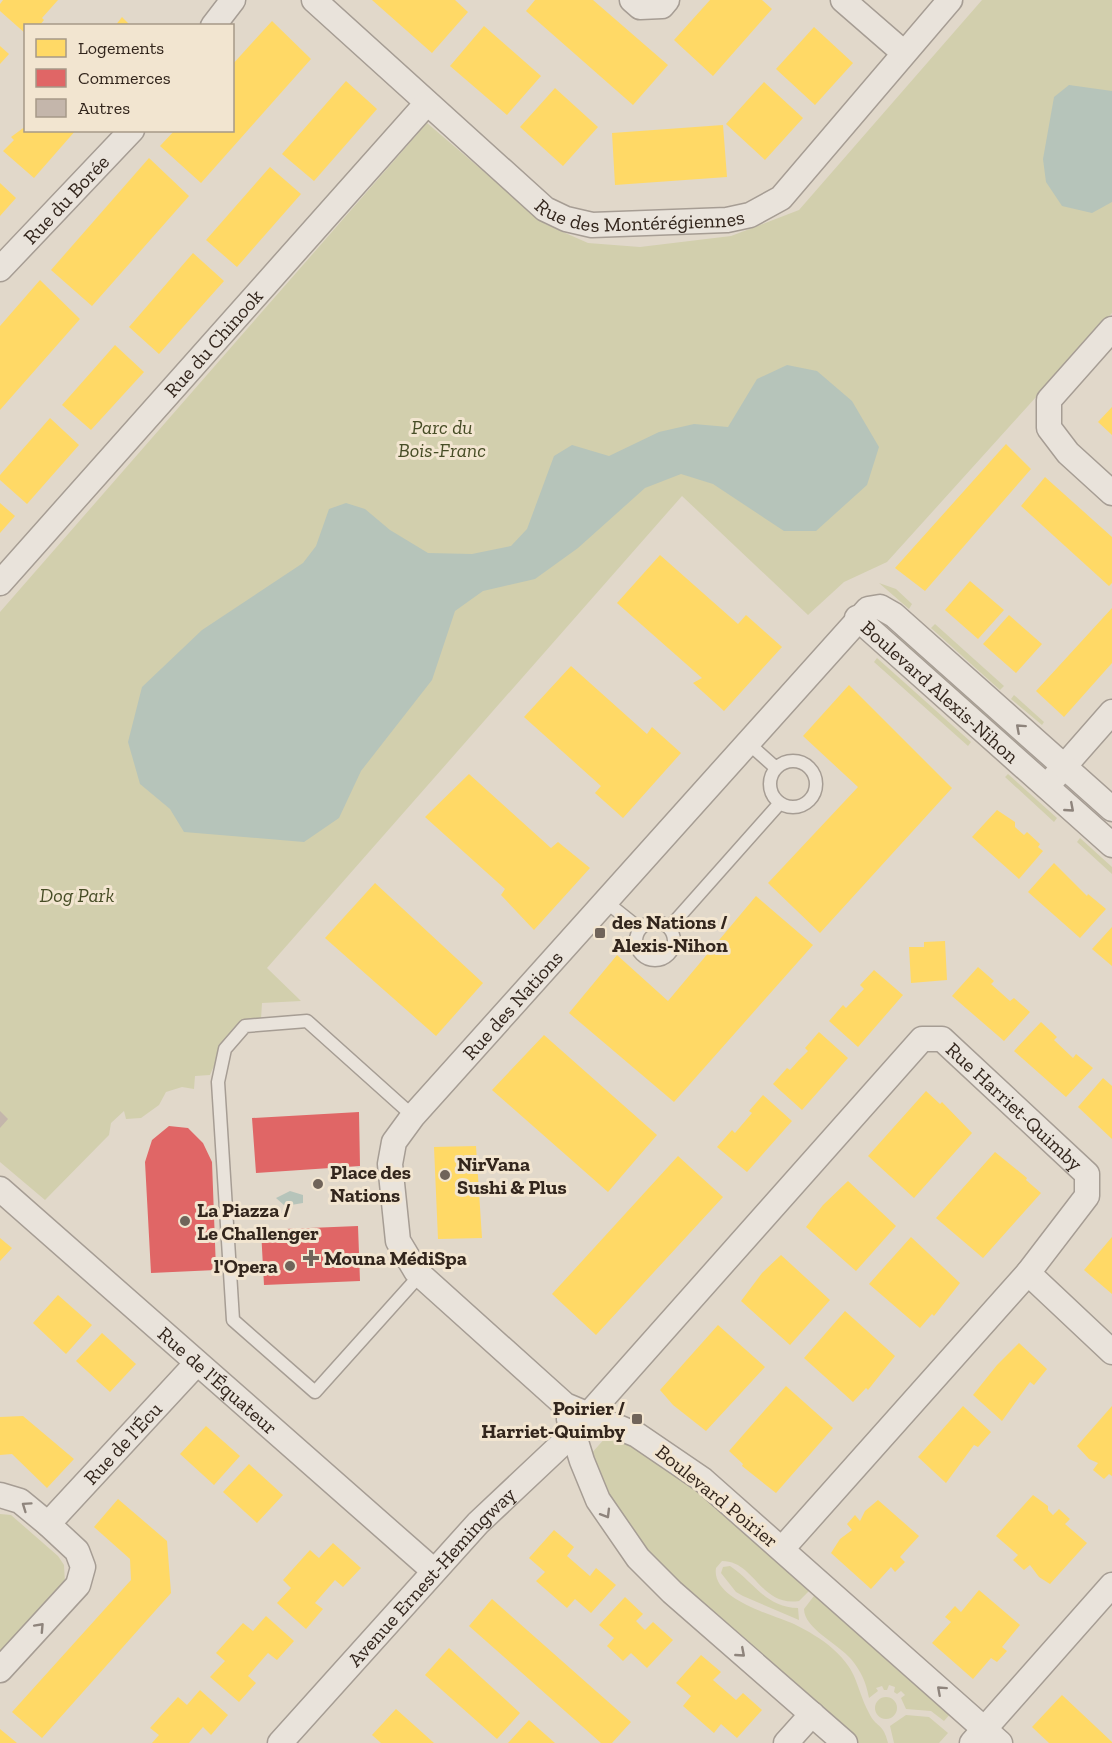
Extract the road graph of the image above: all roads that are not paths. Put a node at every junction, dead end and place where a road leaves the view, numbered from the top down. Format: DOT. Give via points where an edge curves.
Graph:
graph roads {
  1 [pos="233,0"];
  2 [pos="314,0"];
  3 [pos="632,0"];
  4 [pos="667,0"];
  5 [pos="843,0"];
  6 [pos="950,0"];
  7 [pos="215,24"];
  8 [pos="904,54"];
  9 [pos="428,103"];
  10 [pos="130,132"];
  11 [pos="0,269"];
  12 [pos="1112,329"];
  13 [pos="1112,492"];
  14 [pos="0,584"];
  15 [pos="857,618"];
  16 [pos="1112,712"];
  17 [pos="747,742"];
  18 [pos="1064,767"];
  19 [pos="776,768"];
  20 [pos="1046,787"];
  21 [pos="780,803"];
  22 [pos="1112,809"];
  23 [pos="1112,845"];
  24 [pos="605,901"];
  25 [pos="669,928"];
  26 [pos="640,929"];
  27 [pos="413,1116"];
  28 [pos="0,1190"];
  29 [pos="1028,1273"];
  30 [pos="420,1275"];
  31 [pos="1112,1352"];
  32 [pos="197,1363"];
  33 [pos="565,1405"];
  34 [pos="580,1423"];
  35 [pos="0,1495"];
  36 [pos="48,1524"];
  37 [pos="782,1549"];
  38 [pos="434,1571"];
  39 [pos="1112,1585"];
  40 [pos="0,1670"];
  41 [pos="812,1714"];
  42 [pos="985,1738"];
  43 [pos="280,1743"];
  44 [pos="786,1743"];
  45 [pos="845,1743"];
  1 -- 7 [label="street"];
  2 -- 9 [label="street, Rue des Montérégiennes"];
  3 -- 4 [label="street" via="640,7 662,6"];
  5 -- 8 [label="street"];
  6 -- 8 [label="street, Rue des Montérégiennes"];
  8 -- 9 [label="street, Rue des Montérégiennes" via="781,198 750,215 727,220 592,225 566,219 545,209"];
  9 -- 14 [label="street, Rue du Chinook"];
  10 -- 11 [label="street, Rue du Borée"];
  12 -- 13 [label="street" via="1049,400 1048,428 1068,453"];
  15 -- 17 [label="street, Rue des Nations"];
  18 -- 15 [label="street, Boulevard Alexis-Nihon, one-way" via="886,609 874,607"];
  15 -- 20 [label="street, Boulevard Alexis-Nihon"];
  16 -- 18 [label="street"];
  17 -- 19 [label="lane"];
  17 -- 24 [label="street, Rue des Nations"];
  18 -- 20 [label="street"];
  18 -- 22 [label="street, Boulevard Alexis-Nihon"];
  19 -- 21 [label="lane" via="770,787"];
  19 -- 21 [label="lane" via="785,762 800,762 812,770 816,785 805,804 790,807"];
  20 -- 23 [label="street, Boulevard Alexis-Nihon, one-way"];
  21 -- 25 [label="lane"];
  24 -- 26 [label="lane"];
  24 -- 27 [label="street, Rue des Nations"];
  25 -- 26 [label="lane" via="657,922"];
  25 -- 26 [label="lane" via="674,946 667,957 655,961 639,952 635,941"];
  27 -- 30 [label="street, Rue des Nations" via="394,1142 390,1164 398,1241"];
  27 -- 30 [label="lane" via="307,1021 244,1026 225,1049 218,1082 233,1320 315,1392"];
  28 -- 32 [label="street, Rue de l'Équateur"];
  29 -- 31 [label="street"];
  29 -- 34 [label="street, Rue Harriet-Quimby" via="1087,1196 1087,1174 942,1039 922,1039"];
  29 -- 37 [label="street, Rue Harriet-Quimby"];
  30 -- 33 [label="street, Rue des Nations"];
  32 -- 36 [label="street, Rue de l'Écu"];
  32 -- 38 [label="street, Rue de l'Équateur"];
  33 -- 34 [label="street, Boulevard Poirier"];
  34 -- 37 [label="street, Boulevard Poirier" via="637,1435 676,1460"];
  34 -- 38 [label="street, Avenue Ernest-Hemingway"];
  34 -- 41 [label="street, one-way" via="598,1500 638,1558"];
  36 -- 35 [label="street, one-way" via="20,1501"];
  40 -- 36 [label="street, one-way" via="78,1585 83,1567 77,1551"];
  42 -- 37 [label="street, Boulevard Poirier, one-way"];
  38 -- 43 [label="street, Avenue Ernest-Hemingway"];
  39 -- 42 [label="street"];
  41 -- 44 [label="street"];
  41 -- 45 [label="street"];
}
